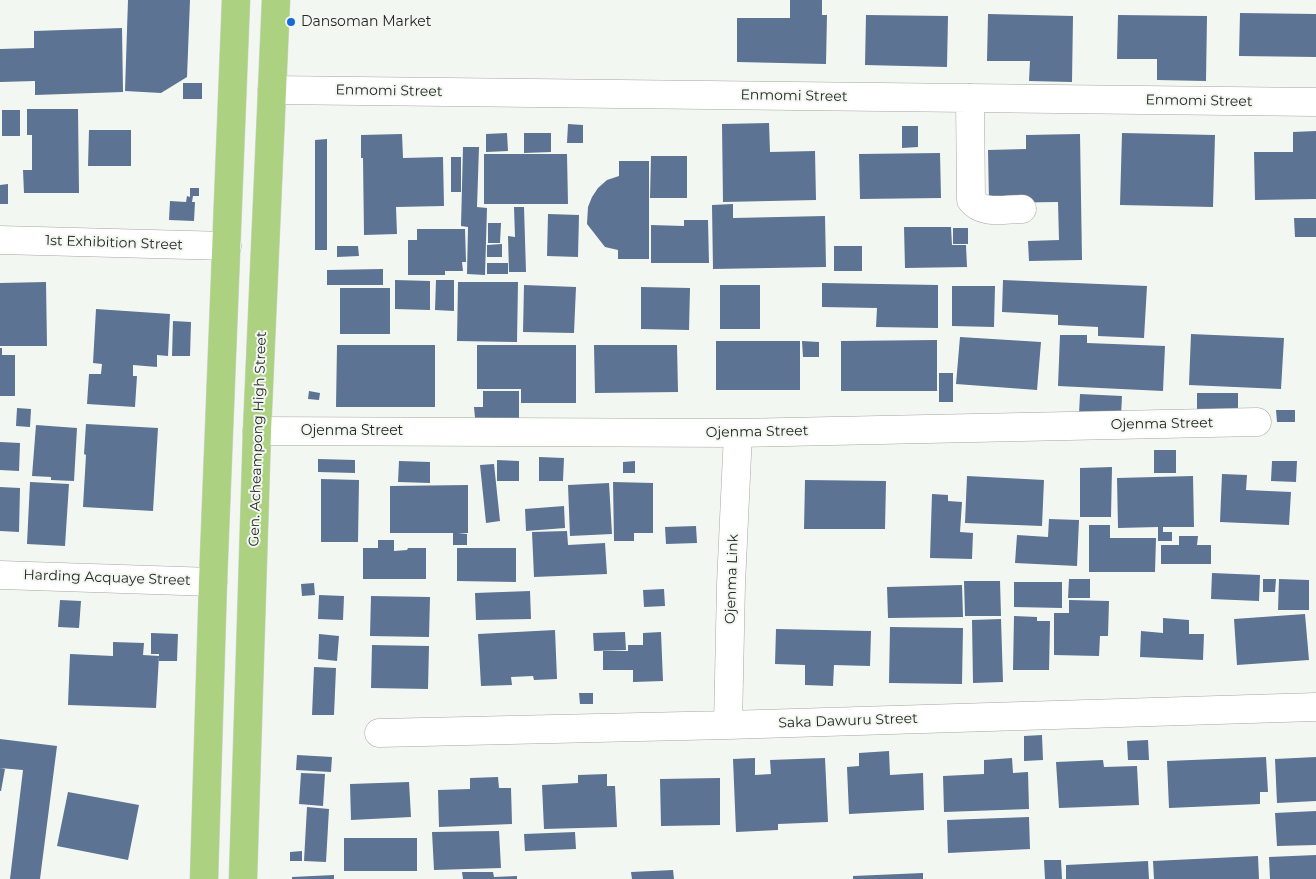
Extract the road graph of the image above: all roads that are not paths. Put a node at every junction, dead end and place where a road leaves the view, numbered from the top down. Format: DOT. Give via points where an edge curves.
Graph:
graph roads {
  1 [pos="236,0"];
  2 [pos="276,0"];
  3 [pos="272,90"];
  4 [pos="970,98"];
  5 [pos="1316,102"];
  6 [pos="1022,209"];
  7 [pos="0,240"];
  8 [pos="227,246"];
  9 [pos="1257,422"];
  10 [pos="257,431"];
  11 [pos="738,433"];
  12 [pos="0,575"];
  13 [pos="214,582"];
  14 [pos="1316,707"];
  15 [pos="728,725"];
  16 [pos="379,733"];
  17 [pos="204,879"];
  18 [pos="243,879"];
  1 -- 8 [label="main road"];
  2 -- 3 [label="main road, Gen. Acheampong High Street"];
  3 -- 4 [label="street, Enmomi Street"];
  3 -- 10 [label="main road, Gen. Acheampong High Street"];
  4 -- 5 [label="street, Enmomi Street"];
  4 -- 6 [label="street" via="972,200 984,210"];
  7 -- 8 [label="street, 1st Exhibition Street"];
  8 -- 13 [label="main road"];
  9 -- 11 [label="street, Ojenma Street"];
  10 -- 11 [label="street, Ojenma Street"];
  10 -- 18 [label="main road, Gen. Acheampong High Street"];
  11 -- 15 [label="street, Ojenma Link"];
  12 -- 13 [label="street, Harding Acquaye Street"];
  13 -- 17 [label="main road"];
  14 -- 15 [label="street, Saka Dawuru Street"];
  15 -- 16 [label="street, Saka Dawuru Street"];
}
